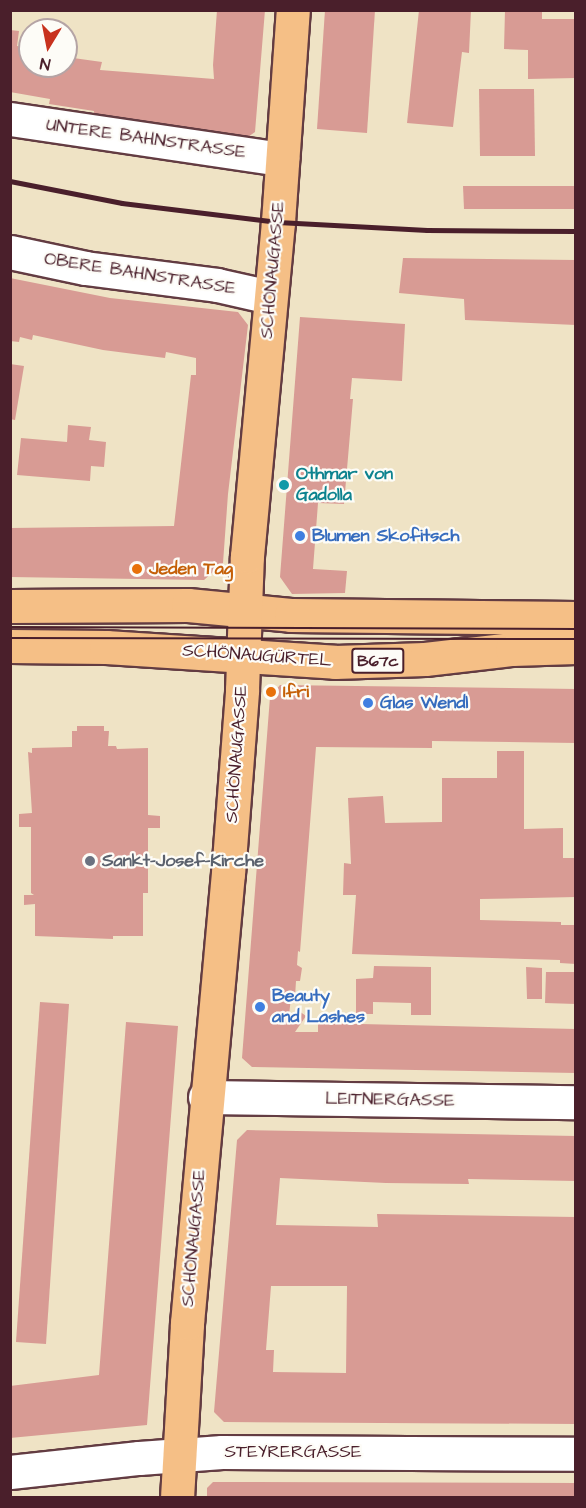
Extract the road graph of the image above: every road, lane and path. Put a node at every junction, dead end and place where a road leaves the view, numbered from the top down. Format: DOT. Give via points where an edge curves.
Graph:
graph roads {
  1 [pos="293,10"];
  2 [pos="10,119"];
  3 [pos="282,159"];
  4 [pos="10,252"];
  5 [pos="270,297"];
  6 [pos="10,606"];
  7 [pos="244,611"];
  8 [pos="576,618"];
  9 [pos="10,646"];
  10 [pos="576,647"];
  11 [pos="244,657"];
  12 [pos="206,1097"];
  13 [pos="576,1102"];
  14 [pos="576,1454"];
  15 [pos="180,1455"];
  16 [pos="10,1472"];
  17 [pos="177,1497"];
  1 -- 3 [label="main road, SCHÖNAUGASSE"];
  2 -- 3 [label="street, UNTERE BAHNSTRASSE"];
  3 -- 5 [label="main road, SCHÖNAUGASSE"];
  4 -- 5 [label="street, OBERE BAHNSTRASSE"];
  5 -- 7 [label="main road, SCHÖNAUGASSE"];
  6 -- 7 [label="main road" via="188,605"];
  7 -- 8 [label="main road" via="291,615"];
  7 -- 11 [label="main road, SCHÖNAUGASSE"];
  9 -- 11 [label="main road, SCHÖNAUGÜRTEL / B67c" via="141,649"];
  10 -- 11 [label="main road, SCHÖNAUGÜRTEL / B67c" via="388,661"];
  11 -- 12 [label="main road, SCHÖNAUGASSE"];
  12 -- 13 [label="street, LEITNERGASSE"];
  12 -- 15 [label="main road, SCHÖNAUGASSE"];
  14 -- 15 [label="street, STEYRERGASSE"];
  15 -- 16 [label="street, STEYRERGASSE"];
  15 -- 17 [label="main road, SCHÖNAUGASSE"];
}
